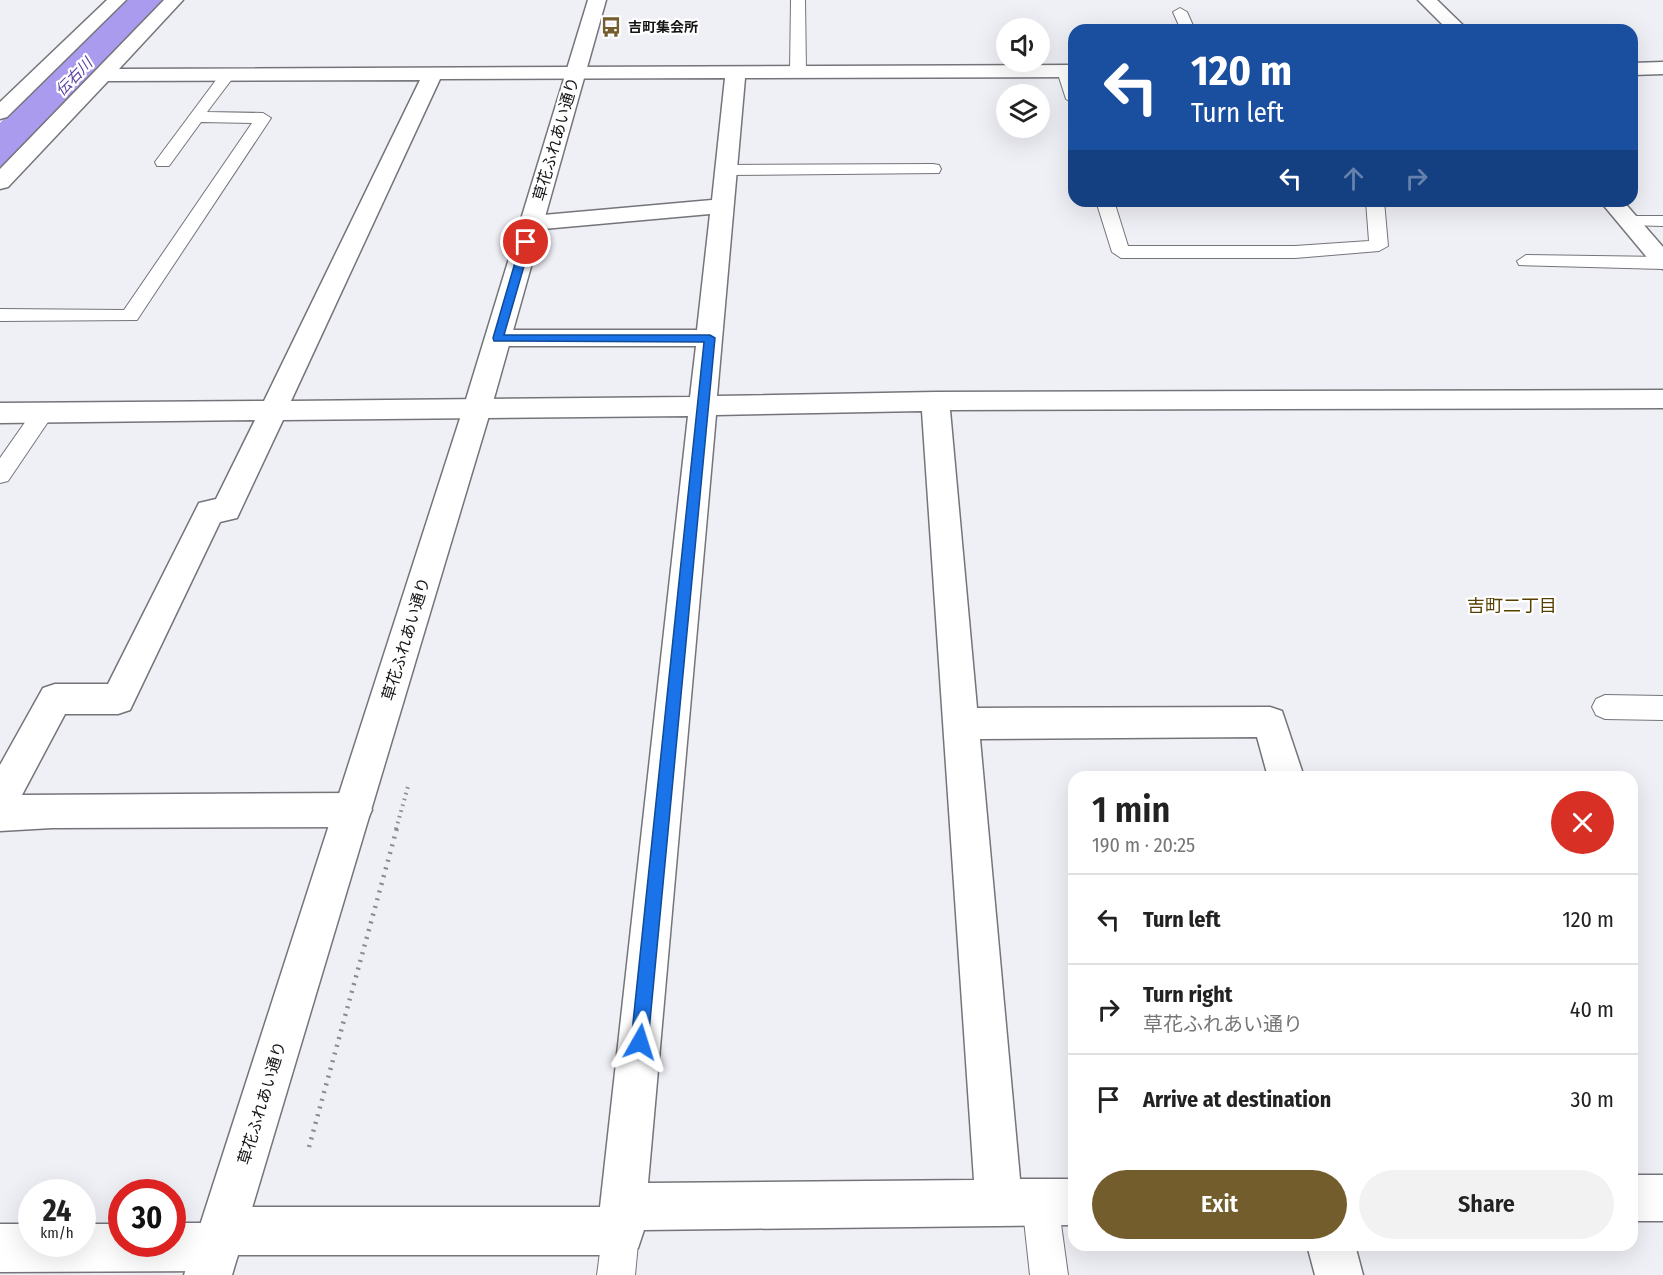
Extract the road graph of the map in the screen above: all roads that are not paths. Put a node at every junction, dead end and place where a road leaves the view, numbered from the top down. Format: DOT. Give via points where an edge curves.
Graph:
graph roads {
  1 [pos="117,0"];
  2 [pos="174,0"];
  3 [pos="597,0"];
  4 [pos="798,0"];
  5 [pos="1427,0"];
  6 [pos="1180,12"];
  7 [pos="1185,24"];
  8 [pos="1453,24"];
  9 [pos="1663,68"];
  10 [pos="1638,69"];
  11 [pos="736,71"];
  12 [pos="798,71"];
  13 [pos="1068,71"];
  14 [pos="433,73"];
  15 [pos="576,73"];
  16 [pos="41,74"];
  17 [pos="102,75"];
  18 [pos="227,75"];
  19 [pos="10,78"];
  20 [pos="0,113"];
  21 [pos="196,117"];
  22 [pos="163,162"];
  23 [pos="933,169"];
  24 [pos="726,170"];
  25 [pos="0,182"];
  26 [pos="722,206"];
  27 [pos="1108,207"];
  28 [pos="1376,207"];
  29 [pos="1616,207"];
  30 [pos="1628,221"];
  31 [pos="1663,221"];
  32 [pos="532,223"];
  33 [pos="1526,261"];
  34 [pos="1663,262"];
  35 [pos="0,315"];
  36 [pos="498,338"];
  37 [pos="710,338"];
  38 [pos="1663,399"];
  39 [pos="934,401"];
  40 [pos="703,406"];
  41 [pos="477,409"];
  42 [pos="272,410"];
  43 [pos="0,413"];
  44 [pos="43,413"];
  45 [pos="0,476"];
  46 [pos="1605,707"];
  47 [pos="1663,708"];
  48 [pos="959,724"];
  49 [pos="1284,771"];
  50 [pos="0,800"];
  51 [pos="353,810"];
  52 [pos="0,814"];
  53 [pos="1638,1198"];
  54 [pos="1663,1198"];
  55 [pos="1037,1202"];
  56 [pos="620,1238"];
  57 [pos="0,1248"];
  58 [pos="215,1251"];
  59 [pos="1333,1251"];
  60 [pos="1049,1275"];
  61 [pos="1339,1275"];
  1 -- 16 [label="street"];
  2 -- 17 [label="street"];
  3 -- 15 [label="street, 草花ふれあい通り"];
  4 -- 12 [label="lane"];
  5 -- 8 [label="street"];
  6 -- 7 [label="lane"];
  9 -- 10 [label="street"];
  11 -- 12 [label="street"];
  11 -- 15 [label="street"];
  11 -- 24 [label="street"];
  12 -- 13 [label="street"];
  14 -- 15 [label="street"];
  14 -- 18 [label="street"];
  14 -- 42 [label="street"];
  15 -- 32 [label="street, 草花ふれあい通り"];
  16 -- 19 [label="street"];
  16 -- 20 [label="street"];
  17 -- 18 [label="street"];
  17 -- 25 [label="street"];
  18 -- 21 [label="lane"];
  21 -- 22 [label="lane"];
  21 -- 35 [label="lane" via="263,118 130,316"];
  23 -- 24 [label="lane"];
  24 -- 26 [label="street"];
  26 -- 32 [label="street"];
  26 -- 37 [label="street"];
  27 -- 28 [label="lane" via="1121,252 1272,252 1379,246"];
  29 -- 30 [label="street"];
  30 -- 31 [label="lane"];
  30 -- 34 [label="street"];
  32 -- 36 [label="street, 草花ふれあい通り"];
  33 -- 34 [label="lane"];
  36 -- 37 [label="street"];
  36 -- 41 [label="street, 草花ふれあい通り"];
  37 -- 40 [label="street"];
  38 -- 39 [label="street"];
  39 -- 40 [label="street"];
  39 -- 48 [label="street"];
  40 -- 41 [label="street"];
  40 -- 56 [label="street"];
  41 -- 42 [label="street"];
  41 -- 51 [label="street, 草花ふれあい通り"];
  42 -- 44 [label="street"];
  42 -- 50 [label="street" via="226,510 210,511 118,699 55,699"];
  43 -- 44 [label="street"];
  44 -- 45 [label="lane"];
  46 -- 47 [label="lane"];
  48 -- 49 [label="street" via="1270,722"];
  48 -- 55 [label="street"];
  51 -- 52 [label="street"];
  51 -- 58 [label="street, 草花ふれあい通り"];
  53 -- 54 [label="street"];
  55 -- 56 [label="street"];
  55 -- 60 [label="lane"];
  56 -- 58 [label="street"];
  57 -- 58 [label="street"];
  59 -- 61 [label="street"];
}
